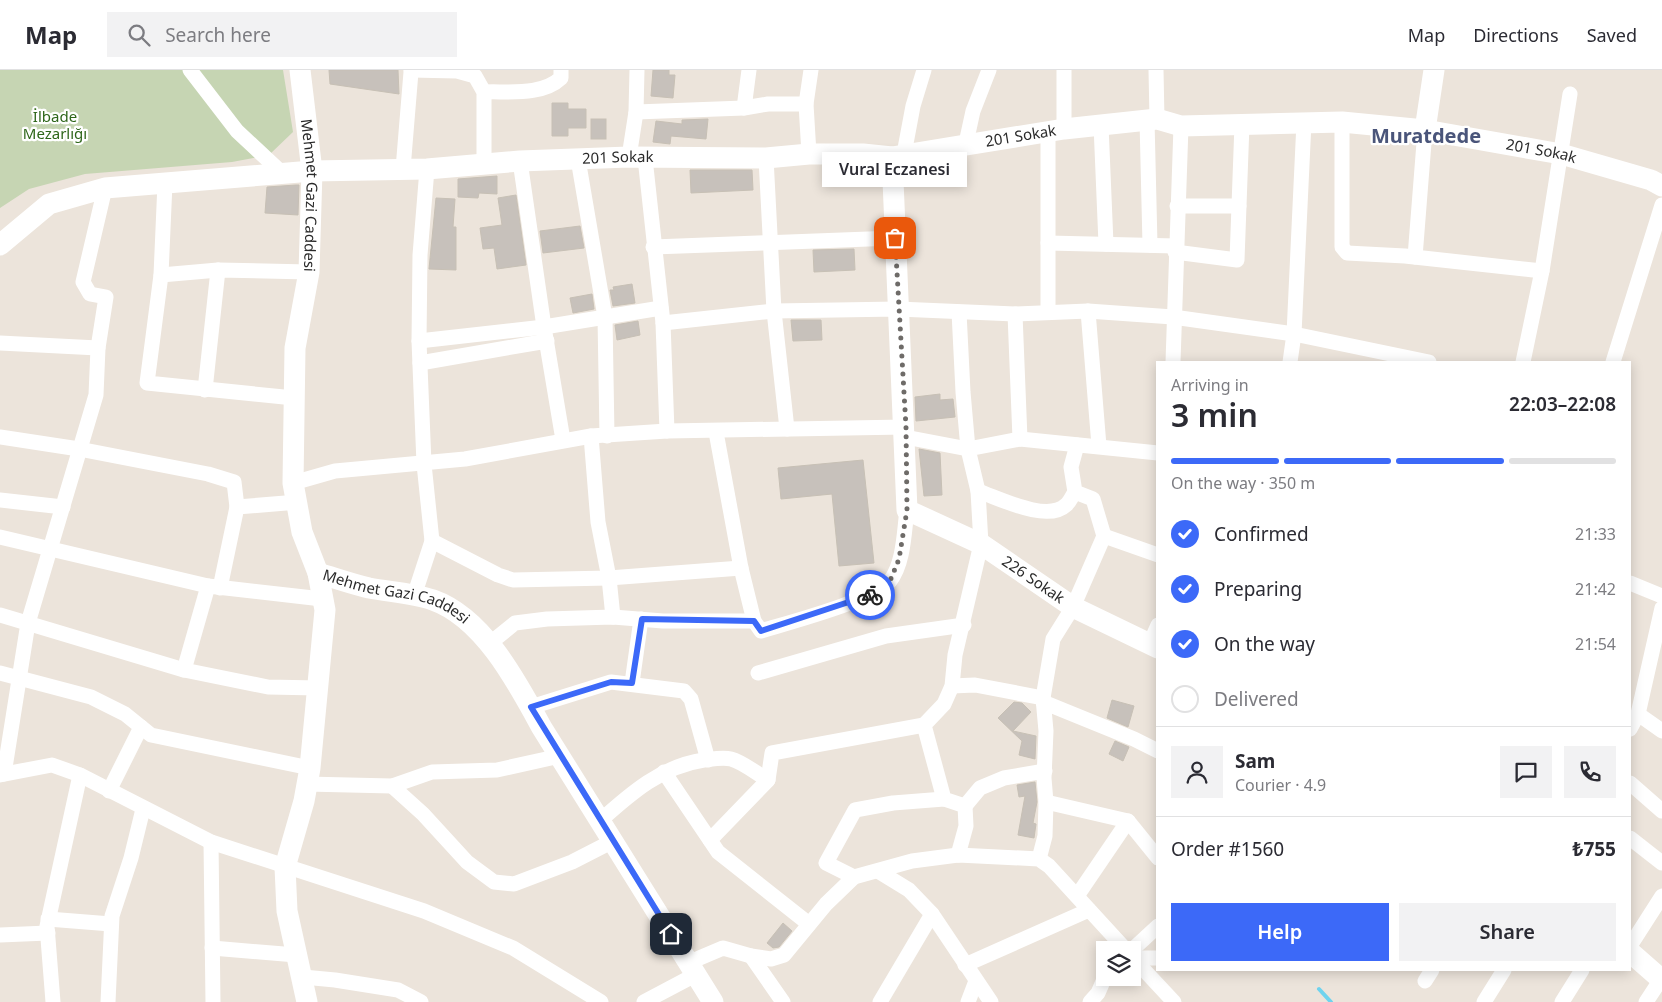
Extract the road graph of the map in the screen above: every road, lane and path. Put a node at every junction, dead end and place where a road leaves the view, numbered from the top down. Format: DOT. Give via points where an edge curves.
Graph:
graph roads {
  1 [pos="190,70"];
  2 [pos="300,70"];
  3 [pos="562,70"];
  4 [pos="637,70"];
  5 [pos="749,70"];
  6 [pos="811,70"];
  7 [pos="924,70"];
  8 [pos="989,70"];
  9 [pos="1064,70"];
  10 [pos="1156,70"];
  11 [pos="1434,70"];
  12 [pos="411,71"];
  13 [pos="484,92"];
  14 [pos="1570,94"];
  15 [pos="806,104"];
  16 [pos="744,108"];
  17 [pos="636,112"];
  18 [pos="1152,120"];
  19 [pos="1304,122"];
  20 [pos="1342,122"];
  21 [pos="1242,124"];
  22 [pos="1101,125"];
  23 [pos="1181,126"];
  24 [pos="1425,130"];
  25 [pos="1056,131"];
  26 [pos="966,144"];
  27 [pos="809,154"];
  28 [pos="1561,154"];
  29 [pos="898,156"];
  30 [pos="637,158"];
  31 [pos="766,158"];
  32 [pos="578,159"];
  33 [pos="520,161"];
  34 [pos="484,164"];
  35 [pos="426,168"];
  36 [pos="403,169"];
  37 [pos="312,171"];
  38 [pos="282,173"];
  39 [pos="165,183"];
  40 [pos="1662,186"];
  41 [pos="105,188"];
  42 [pos="1662,205"];
  43 [pos="1177,206"];
  44 [pos="1239,206"];
  45 [pos="895,238"];
  46 [pos="769,242"];
  47 [pos="1048,243"];
  48 [pos="1106,244"];
  49 [pos="0,245"];
  50 [pos="1150,245"];
  51 [pos="654,247"];
  52 [pos="1176,249"];
  53 [pos="1415,257"];
  54 [pos="218,270"];
  55 [pos="1542,270"];
  56 [pos="309,272"];
  57 [pos="161,275"];
  58 [pos="898,309"];
  59 [pos="774,311"];
  60 [pos="1088,311"];
  61 [pos="959,312"];
  62 [pos="1048,312"];
  63 [pos="1014,314"];
  64 [pos="662,315"];
  65 [pos="605,317"];
  66 [pos="1174,317"];
  67 [pos="545,334"];
  68 [pos="1294,334"];
  69 [pos="419,341"];
  70 [pos="0,344"];
  71 [pos="98,348"];
  72 [pos="1173,361"];
  73 [pos="1290,361"];
  74 [pos="1409,361"];
  75 [pos="1523,361"];
  76 [pos="1613,361"];
  77 [pos="420,363"];
  78 [pos="205,390"];
  79 [pos="294,398"];
  80 [pos="787,429"];
  81 [pos="667,431"];
  82 [pos="716,432"];
  83 [pos="905,432"];
  84 [pos="591,436"];
  85 [pos="607,436"];
  86 [pos="0,438"];
  87 [pos="1020,439"];
  88 [pos="563,440"];
  89 [pos="1077,445"];
  90 [pos="1099,446"];
  91 [pos="968,448"];
  92 [pos="80,449"];
  93 [pos="1156,453"];
  94 [pos="424,464"];
  95 [pos="978,491"];
  96 [pos="296,492"];
  97 [pos="1074,492"];
  98 [pos="0,500"];
  99 [pos="63,507"];
  100 [pos="237,507"];
  101 [pos="907,510"];
  102 [pos="1104,536"];
  103 [pos="0,537"];
  104 [pos="432,541"];
  105 [pos="981,544"];
  106 [pos="51,548"];
  107 [pos="1156,555"];
  108 [pos="741,568"];
  109 [pos="318,574"];
  110 [pos="610,578"];
  111 [pos="1631,583"];
  112 [pos="214,587"];
  113 [pos="414,596"];
  114 [pos="1662,596"];
  115 [pos="322,599"];
  116 [pos="1073,607"];
  117 [pos="1662,608"];
  118 [pos="0,615"];
  119 [pos="613,617"];
  120 [pos="642,619"];
  121 [pos="754,621"];
  122 [pos="28,624"];
  123 [pos="964,626"];
  124 [pos="1155,639"];
  125 [pos="489,644"];
  126 [pos="184,670"];
  127 [pos="0,673"];
  128 [pos="758,673"];
  129 [pos="20,678"];
  130 [pos="632,683"];
  131 [pos="952,686"];
  132 [pos="318,688"];
  133 [pos="1043,700"];
  134 [pos="531,707"];
  135 [pos="924,725"];
  136 [pos="1632,725"];
  137 [pos="141,727"];
  138 [pos="1662,731"];
  139 [pos="1156,750"];
  140 [pos="560,756"];
  141 [pos="708,760"];
  142 [pos="1045,771"];
  143 [pos="664,772"];
  144 [pos="2,775"];
  145 [pos="80,775"];
  146 [pos="308,776"];
  147 [pos="768,780"];
  148 [pos="1631,784"];
  149 [pos="392,786"];
  150 [pos="109,791"];
  151 [pos="944,799"];
  152 [pos="1046,802"];
  153 [pos="964,806"];
  154 [pos="143,809"];
  155 [pos="1662,811"];
  156 [pos="600,821"];
  157 [pos="1128,822"];
  158 [pos="1631,839"];
  159 [pos="710,840"];
  160 [pos="613,841"];
  161 [pos="210,842"];
  162 [pos="958,856"];
  163 [pos="1156,856"];
  164 [pos="1039,859"];
  165 [pos="1662,863"];
  166 [pos="285,867"];
  167 [pos="878,871"];
  168 [pos="854,877"];
  169 [pos="1077,896"];
  170 [pos="1662,896"];
  171 [pos="1089,910"];
  172 [pos="932,914"];
  173 [pos="111,924"];
  174 [pos="809,924"];
  175 [pos="48,926"];
  176 [pos="1156,928"];
  177 [pos="0,935"];
  178 [pos="1118,941"];
  179 [pos="1139,941"];
  180 [pos="1631,944"];
  181 [pos="212,948"];
  182 [pos="1631,953"];
  183 [pos="1141,954"];
  184 [pos="296,955"];
  185 [pos="750,956"];
  186 [pos="1156,958"];
  187 [pos="965,965"];
  188 [pos="1141,966"];
  189 [pos="692,968"];
  190 [pos="1503,971"];
  191 [pos="1581,971"];
  192 [pos="303,977"];
  193 [pos="1662,979"];
  194 [pos="976,981"];
  195 [pos="1101,986"];
  196 [pos="53,1002"];
  197 [pos="108,1002"];
  198 [pos="214,1002"];
  199 [pos="307,1002"];
  200 [pos="421,1002"];
  201 [pos="601,1002"];
  202 [pos="644,1002"];
  203 [pos="713,1002"];
  204 [pos="783,1002"];
  205 [pos="880,1002"];
  206 [pos="968,1002"];
  207 [pos="991,1002"];
  208 [pos="1090,1002"];
  209 [pos="1174,1002"];
  210 [pos="1484,1002"];
  211 [pos="1562,1002"];
  212 [pos="1646,1002"];
  1 -- 38 [label="street" via="237,131"];
  2 -- 37 [label="street, Mehmet Gazi Caddesi"];
  3 -- 13 [label="street" via="561,78 553,86 538,90"];
  4 -- 17 [label="street"];
  5 -- 16 [label="street"];
  6 -- 15 [label="street"];
  7 -- 29 [label="street"];
  8 -- 26 [label="street" via="973,111"];
  9 -- 25 [label="street"];
  10 -- 18 [label="street"];
  11 -- 24 [label="street"];
  12 -- 13 [label="street" via="457,71 475,76"];
  12 -- 36 [label="street"];
  13 -- 34 [label="street"];
  14 -- 28 [label="street"];
  15 -- 16 [label="street"];
  15 -- 27 [label="street"];
  16 -- 17 [label="street"];
  17 -- 30 [label="street"];
  18 -- 22 [label="street, 201 Sokak"];
  18 -- 23 [label="street, 201 Sokak"];
  18 -- 50 [label="street"];
  19 -- 20 [label="street, 201 Sokak"];
  19 -- 21 [label="street, 201 Sokak"];
  19 -- 68 [label="street"];
  20 -- 24 [label="street, 201 Sokak"];
  20 -- 53 [label="street" via="1342,247 1347,253"];
  21 -- 23 [label="street, 201 Sokak"];
  21 -- 44 [label="street"];
  22 -- 25 [label="street, 201 Sokak"];
  22 -- 48 [label="street"];
  23 -- 43 [label="street"];
  24 -- 28 [label="street, 201 Sokak"];
  24 -- 53 [label="street"];
  25 -- 26 [label="street, 201 Sokak"];
  25 -- 47 [label="street"];
  26 -- 29 [label="street, 201 Sokak"];
  27 -- 29 [label="street, 201 Sokak"];
  27 -- 31 [label="street, 201 Sokak"];
  28 -- 40 [label="street, 201 Sokak"];
  28 -- 55 [label="street"];
  29 -- 45 [label="street"];
  30 -- 31 [label="street, 201 Sokak"];
  30 -- 32 [label="street, 201 Sokak"];
  30 -- 51 [label="street"];
  31 -- 46 [label="street"];
  32 -- 33 [label="street, 201 Sokak"];
  32 -- 65 [label="street"];
  33 -- 34 [label="street, 201 Sokak"];
  33 -- 67 [label="street"];
  34 -- 35 [label="street, 201 Sokak"];
  35 -- 36 [label="street, 201 Sokak"];
  35 -- 69 [label="street"];
  36 -- 37 [label="street, 201 Sokak"];
  37 -- 38 [label="street, 201 Sokak"];
  37 -- 56 [label="street, Mehmet Gazi Caddesi"];
  38 -- 39 [label="street, 201 Sokak"];
  39 -- 41 [label="street, 201 Sokak"];
  39 -- 57 [label="street"];
  41 -- 49 [label="street, 201 Sokak" via="49,204"];
  41 -- 71 [label="street" via="83,282 90,294 106,297"];
  42 -- 76 [label="street"];
  43 -- 44 [label="street"];
  43 -- 52 [label="street"];
  44 -- 52 [label="street" via="1237,260"];
  45 -- 46 [label="street"];
  45 -- 58 [label="street"];
  46 -- 51 [label="street"];
  46 -- 59 [label="street"];
  47 -- 48 [label="street"];
  47 -- 62 [label="street"];
  48 -- 50 [label="street"];
  50 -- 52 [label="street"];
  51 -- 64 [label="street"];
  52 -- 66 [label="street"];
  53 -- 55 [label="street"];
  54 -- 56 [label="street"];
  54 -- 57 [label="street"];
  54 -- 78 [label="street"];
  55 -- 75 [label="street"];
  56 -- 79 [label="street, Mehmet Gazi Caddesi" via="295,348"];
  57 -- 78 [label="street" via="147,383"];
  58 -- 59 [label="street"];
  58 -- 61 [label="street"];
  58 -- 83 [label="street"];
  59 -- 64 [label="street"];
  59 -- 80 [label="street"];
  60 -- 62 [label="street"];
  60 -- 66 [label="street"];
  60 -- 90 [label="street"];
  61 -- 63 [label="street"];
  61 -- 91 [label="street"];
  62 -- 63 [label="street"];
  63 -- 87 [label="street"];
  64 -- 65 [label="street"];
  64 -- 81 [label="street"];
  65 -- 67 [label="street"];
  65 -- 85 [label="street"];
  66 -- 68 [label="street"];
  66 -- 72 [label="street"];
  67 -- 69 [label="street"];
  67 -- 77 [label="street"];
  67 -- 88 [label="street"];
  68 -- 73 [label="street"];
  68 -- 74 [label="street"];
  69 -- 77 [label="street"];
  70 -- 71 [label="street"];
  71 -- 92 [label="street" via="96,395"];
  77 -- 94 [label="street"];
  78 -- 79 [label="street"];
  79 -- 96 [label="street, Mehmet Gazi Caddesi"];
  80 -- 82 [label="street"];
  80 -- 83 [label="street"];
  81 -- 82 [label="street"];
  81 -- 85 [label="street"];
  82 -- 108 [label="street"];
  83 -- 91 [label="street"];
  83 -- 101 [label="street"];
  84 -- 85 [label="street"];
  84 -- 88 [label="street"];
  84 -- 110 [label="street" via="598,522"];
  86 -- 92 [label="street"];
  87 -- 89 [label="street"];
  87 -- 91 [label="street"];
  88 -- 94 [label="street"];
  89 -- 90 [label="street"];
  89 -- 97 [label="street" via="1071,466"];
  90 -- 93 [label="street"];
  91 -- 95 [label="street"];
  92 -- 99 [label="street"];
  92 -- 100 [label="street" via="234,482"];
  94 -- 96 [label="street" via="335,471"];
  94 -- 104 [label="street"];
  95 -- 97 [label="street" via="1041,513 1057,511 1066,505"];
  95 -- 105 [label="street"];
  96 -- 100 [label="street"];
  96 -- 109 [label="street, Mehmet Gazi Caddesi" via="302,532"];
  97 -- 102 [label="street" via="1093,499"];
  98 -- 99 [label="street"];
  99 -- 106 [label="street"];
  100 -- 112 [label="street"];
  101 -- 105 [label="street, 226 Sokak"];
  101 -- 121 [label="street" via="896,567 890,581 872,595 761,631"];
  102 -- 107 [label="street"];
  102 -- 116 [label="street"];
  103 -- 106 [label="street"];
  104 -- 110 [label="street" via="513,580"];
  104 -- 113 [label="street"];
  105 -- 116 [label="street, 226 Sokak"];
  105 -- 123 [label="street"];
  106 -- 112 [label="street"];
  106 -- 122 [label="street"];
  108 -- 110 [label="street"];
  108 -- 121 [label="street"];
  109 -- 113 [label="street, Mehmet Gazi Caddesi"];
  109 -- 115 [label="street"];
  110 -- 119 [label="street"];
  111 -- 114 [label="street"];
  112 -- 115 [label="street"];
  112 -- 126 [label="street"];
  113 -- 125 [label="street, Mehmet Gazi Caddesi" via="434,600 466,619"];
  115 -- 132 [label="street" via="325,610"];
  116 -- 124 [label="street, 226 Sokak"];
  116 -- 133 [label="street" via="1053,639"];
  117 -- 136 [label="street"];
  118 -- 122 [label="street"];
  119 -- 120 [label="street"];
  119 -- 125 [label="street" via="515,622"];
  120 -- 121 [label="street"];
  120 -- 130 [label="street"];
  122 -- 126 [label="street"];
  122 -- 129 [label="street"];
  123 -- 128 [label="street" via="886,636"];
  123 -- 131 [label="street" via="955,655"];
  125 -- 134 [label="street, Mehmet Gazi Caddesi" via="519,684"];
  126 -- 132 [label="street" via="268,687"];
  127 -- 129 [label="street"];
  129 -- 137 [label="street" via="91,698 125,714"];
  129 -- 144 [label="street"];
  130 -- 134 [label="street" via="611,682"];
  130 -- 141 [label="street" via="684,690 691,699"];
  131 -- 133 [label="street" via="976,685"];
  131 -- 135 [label="street" via="944,704"];
  132 -- 146 [label="street"];
  133 -- 139 [label="street"];
  133 -- 142 [label="street"];
  134 -- 140 [label="street, Mehmet Gazi Caddesi"];
  135 -- 147 [label="street" via="772,753"];
  135 -- 151 [label="street"];
  136 -- 138 [label="street"];
  137 -- 146 [label="street" via="151,735"];
  137 -- 150 [label="street"];
  140 -- 149 [label="street" via="497,770 432,772"];
  140 -- 156 [label="street, Mehmet Gazi Caddesi"];
  141 -- 143 [label="street" via="684,763"];
  141 -- 147 [label="street" via="732,759"];
  142 -- 152 [label="street"];
  142 -- 153 [label="street" via="1004,778 980,788"];
  143 -- 156 [label="street" via="622,801"];
  143 -- 159 [label="street"];
  144 -- 145 [label="street" via="52,765"];
  145 -- 150 [label="street"];
  145 -- 175 [label="street"];
  146 -- 149 [label="street"];
  146 -- 166 [label="street"];
  147 -- 159 [label="street"];
  148 -- 155 [label="street"];
  149 -- 160 [label="street" via="467,862 494,882 514,884 572,862"];
  150 -- 154 [label="street"];
  151 -- 153 [label="street"];
  151 -- 168 [label="street" via="855,810 826,863"];
  152 -- 157 [label="street"];
  152 -- 164 [label="street" via="1045,836"];
  153 -- 162 [label="street" via="966,826"];
  154 -- 161 [label="street"];
  154 -- 173 [label="street"];
  156 -- 160 [label="street, Mehmet Gazi Caddesi"];
  157 -- 163 [label="street"];
  157 -- 169 [label="street"];
  158 -- 165 [label="street"];
  159 -- 174 [label="street" via="718,852"];
  160 -- 189 [label="street, Mehmet Gazi Caddesi"];
  161 -- 166 [label="street"];
  161 -- 181 [label="street"];
  162 -- 164 [label="street"];
  162 -- 167 [label="street" via="912,861"];
  164 -- 169 [label="street"];
  166 -- 184 [label="street" via="286,911"];
  166 -- 201 [label="street" via="424,911 513,948"];
  167 -- 168 [label="street"];
  167 -- 172 [label="street" via="909,890"];
  168 -- 174 [label="street"];
  169 -- 171 [label="street"];
  170 -- 180 [label="street"];
  171 -- 178 [label="street"];
  171 -- 187 [label="street"];
  172 -- 187 [label="street"];
  172 -- 205 [label="street"];
  173 -- 175 [label="street"];
  173 -- 197 [label="street"];
  174 -- 185 [label="street" via="784,955 771,959"];
  175 -- 177 [label="street"];
  175 -- 196 [label="street"];
  176 -- 179 [label="street"];
  181 -- 184 [label="street"];
  181 -- 198 [label="street"];
  182 -- 193 [label="street"];
  183 -- 186 [label="street"];
  184 -- 192 [label="street"];
  185 -- 189 [label="street" via="723,948"];
  185 -- 204 [label="street"];
  187 -- 194 [label="street"];
  188 -- 209 [label="street"];
  189 -- 202 [label="street"];
  189 -- 203 [label="street, Mehmet Gazi Caddesi"];
  190 -- 210 [label="street"];
  191 -- 211 [label="street"];
  192 -- 199 [label="street"];
  192 -- 200 [label="street" via="398,990"];
  193 -- 212 [label="street"];
  194 -- 206 [label="street"];
  194 -- 207 [label="street"];
  195 -- 208 [label="street"];
}
